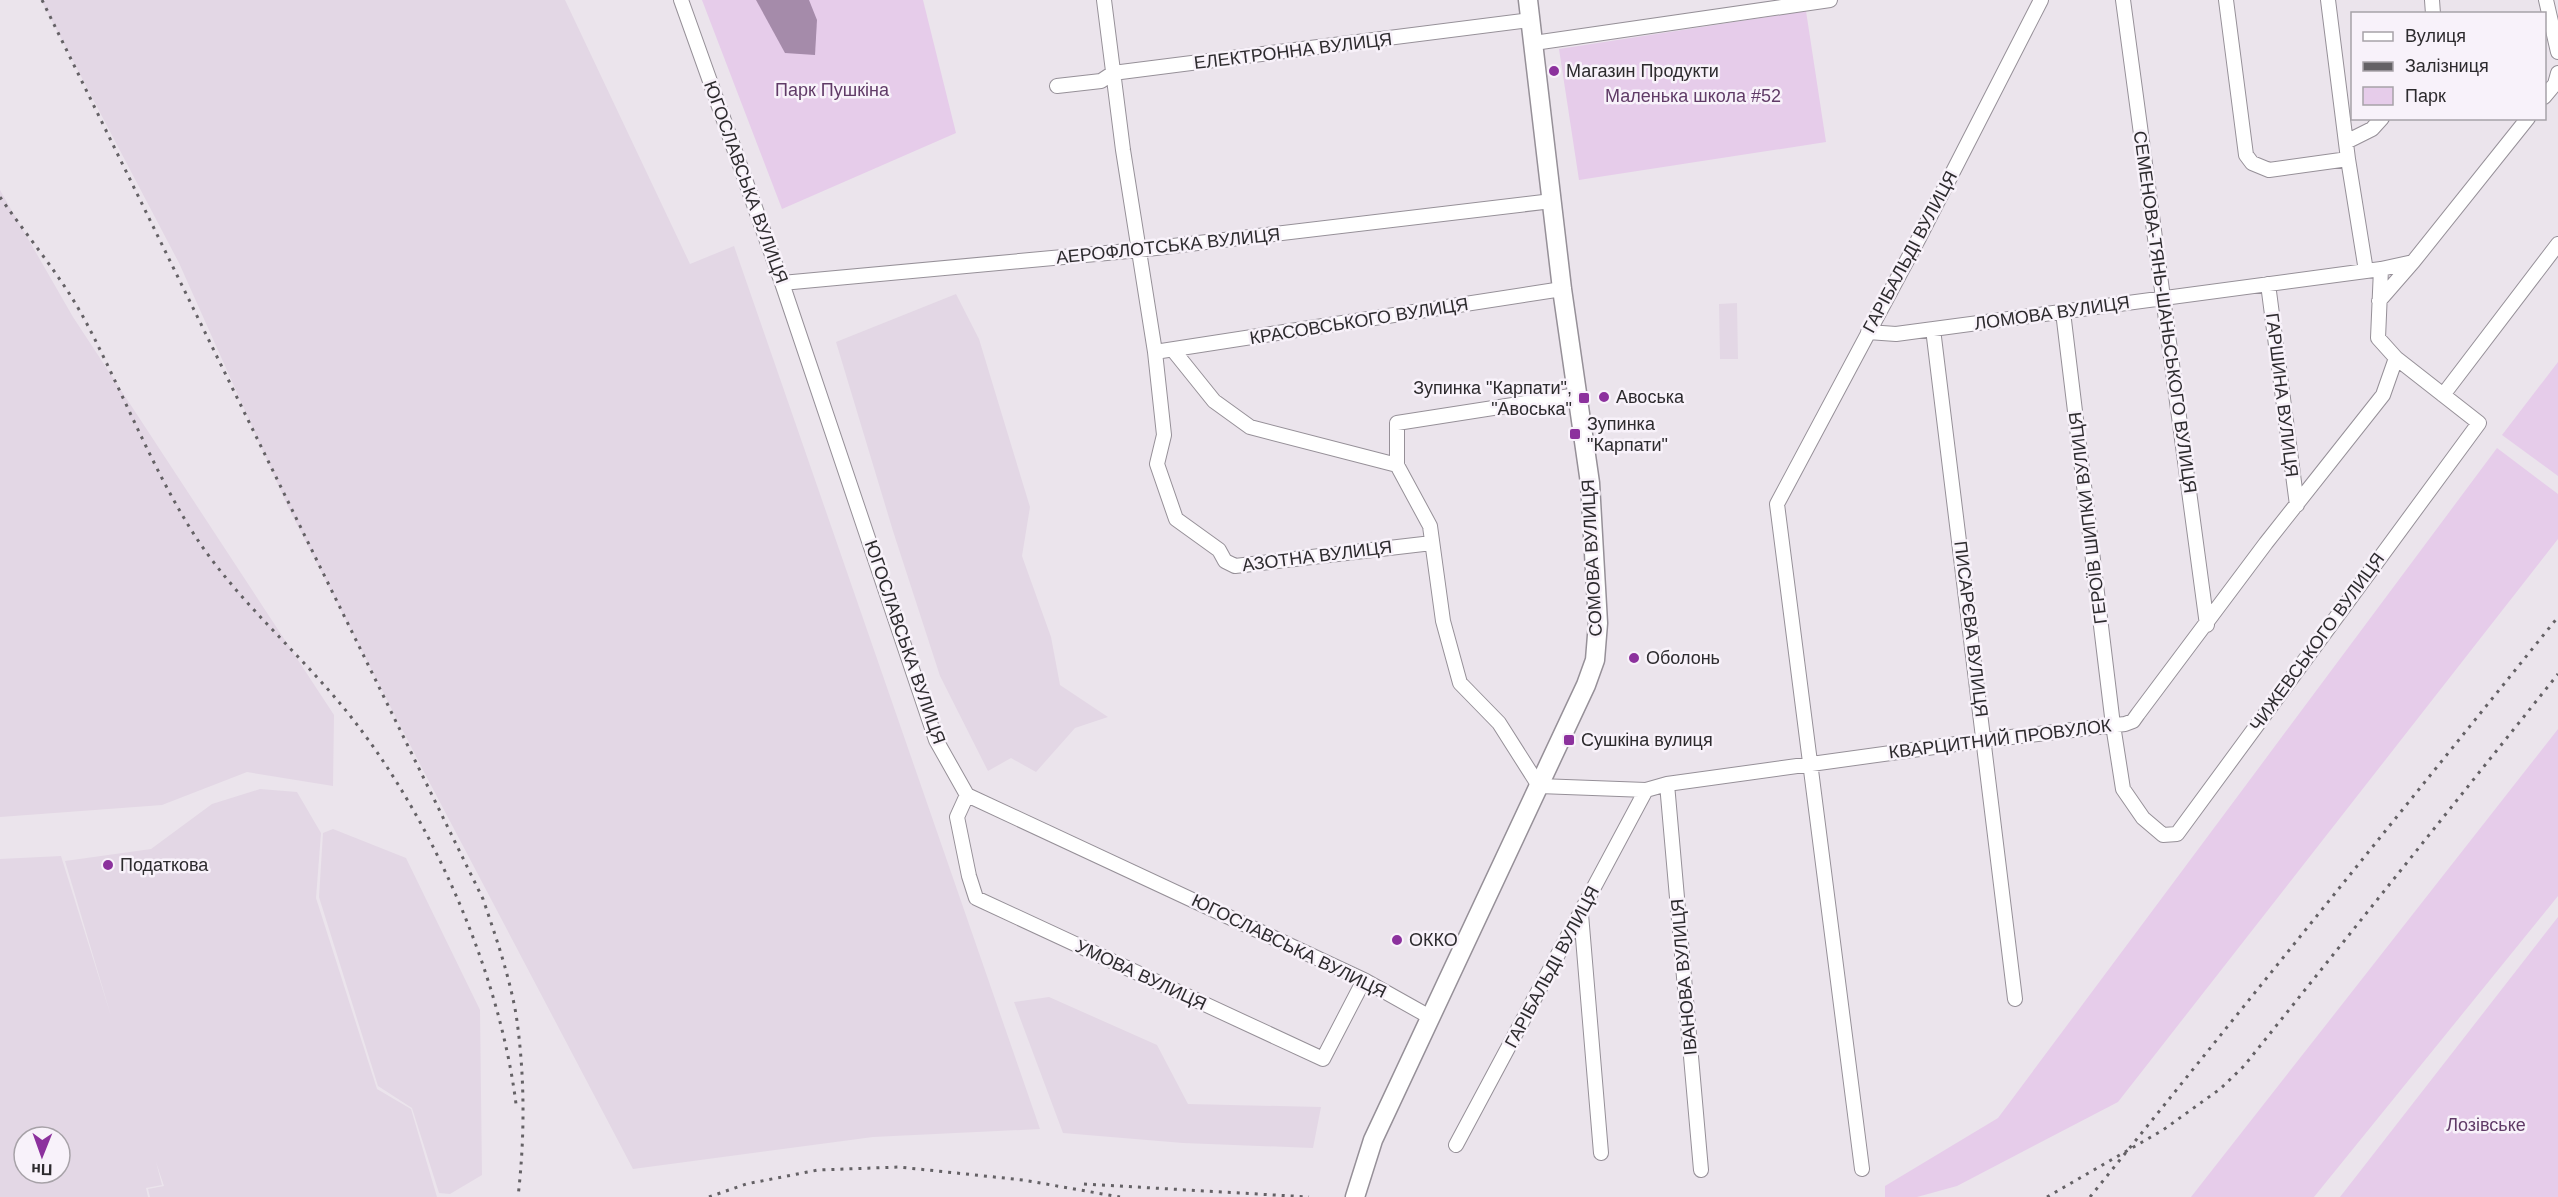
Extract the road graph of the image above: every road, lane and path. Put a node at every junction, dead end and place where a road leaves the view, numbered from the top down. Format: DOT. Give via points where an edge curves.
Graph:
graph roads {
  1 [pos="681,0"];
  2 [pos="1104,0"];
  3 [pos="1528,0"];
  4 [pos="1830,0"];
  5 [pos="2041,0"];
  6 [pos="2123,0"];
  7 [pos="2226,0"];
  8 [pos="2328,0"];
  9 [pos="2546,0"];
  10 [pos="1530,20"];
  11 [pos="1534,44"];
  12 [pos="2558,52"];
  13 [pos="1113,74"];
  14 [pos="2557,81"];
  15 [pos="1057,86"];
  16 [pos="2546,95"];
  17 [pos="2380,120"];
  18 [pos="2526,120"];
  19 [pos="2346,142"];
  20 [pos="2348,159"];
  21 [pos="1552,201"];
  22 [pos="2558,244"];
  23 [pos="1139,250"];
  24 [pos="2413,262"];
  25 [pos="2381,269"];
  26 [pos="2366,271"];
  27 [pos="782,283"];
  28 [pos="2268,284"];
  29 [pos="1562,289"];
  30 [pos="2164,298"];
  31 [pos="2379,302"];
  32 [pos="2063,312"];
  33 [pos="1933,329"];
  34 [pos="1868,332"];
  35 [pos="1173,350"];
  36 [pos="1155,352"];
  37 [pos="2396,358"];
  38 [pos="1577,395"];
  39 [pos="2443,395"];
  40 [pos="1397,465"];
  41 [pos="2296,506"];
  42 [pos="1432,543"];
  43 [pos="2207,625"];
  44 [pos="2113,725"];
  45 [pos="1984,740"];
  46 [pos="1810,764"];
  47 [pos="1667,784"];
  48 [pos="1539,786"];
  49 [pos="1646,790"];
  50 [pos="967,795"];
  51 [pos="1581,914"];
  52 [pos="1364,980"];
  53 [pos="2015,999"];
  54 [pos="1430,1017"];
  55 [pos="1456,1145"];
  56 [pos="1600,1153"];
  57 [pos="1862,1169"];
  58 [pos="1701,1170"];
  59 [pos="1355,1197"];
  1 -- 27 [label="street, ЮГОСЛАВСЬКА ВУЛИЦЯ"];
  2 -- 13 [label="street, АЗОТНА ВУЛИЦЯ"];
  3 -- 10 [label="main road, СОМОВА ВУЛИЦЯ"];
  4 -- 11 [label="street"];
  5 -- 34 [label="street, ГАРІБАЛЬДІ ВУЛИЦЯ"];
  6 -- 30 [label="street, СЕМЕНОВА-ТЯНЬ-ШАНЬСЬКОГО ВУЛИЦЯ"];
  7 -- 20 [label="street" via="2246,155 2252,163 2269,170"];
  8 -- 19 [label="street"];
  9 -- 12 [label="street"];
  10 -- 11 [label="main road, СОМОВА ВУЛИЦЯ"];
  10 -- 13 [label="street, ЕЛЕКТРОННА ВУЛИЦЯ"];
  11 -- 21 [label="main road, СОМОВА ВУЛИЦЯ"];
  13 -- 15 [label="street, ЕЛЕКТРОННА ВУЛИЦЯ" via="1101,81"];
  13 -- 23 [label="street, АЗОТНА ВУЛИЦЯ"];
  14 -- 16 [label="street"];
  17 -- 19 [label="street" via="2372,129"];
  18 -- 24 [label="street"];
  19 -- 20 [label="street"];
  20 -- 26 [label="street"];
  21 -- 23 [label="street, АЕРОФЛОТСЬКА ВУЛИЦЯ"];
  21 -- 29 [label="main road, СОМОВА ВУЛИЦЯ"];
  22 -- 39 [label="street"];
  23 -- 27 [label="street, АЕРОФЛОТСЬКА ВУЛИЦЯ"];
  23 -- 36 [label="street, АЗОТНА ВУЛИЦЯ"];
  24 -- 25 [label="street, ЛОМОВА ВУЛИЦЯ"];
  24 -- 31 [label="street"];
  25 -- 26 [label="street, ЛОМОВА ВУЛИЦЯ"];
  25 -- 31 [label="street"];
  26 -- 28 [label="street, ЛОМОВА ВУЛИЦЯ"];
  27 -- 50 [label="street, ЮГОСЛАВСЬКА ВУЛИЦЯ" via="936,740"];
  28 -- 30 [label="street, ЛОМОВА ВУЛИЦЯ"];
  28 -- 41 [label="street, ГАРШИНА ВУЛИЦЯ"];
  29 -- 35 [label="street, КРАСОВСЬКОГО ВУЛИЦЯ"];
  29 -- 38 [label="main road, СОМОВА ВУЛИЦЯ"];
  30 -- 32 [label="street, ЛОМОВА ВУЛИЦЯ"];
  30 -- 43 [label="street, СЕМЕНОВА-ТЯНЬ-ШАНЬСЬКОГО ВУЛИЦЯ"];
  31 -- 37 [label="street" via="2378,338"];
  32 -- 33 [label="street, ЛОМОВА ВУЛИЦЯ"];
  32 -- 44 [label="street, ГЕРОЇВ ШИПКИ ВУЛИЦЯ"];
  33 -- 34 [label="street, ЛОМОВА ВУЛИЦЯ" via="1896,334"];
  33 -- 45 [label="street, ПИСАРЄВА ВУЛИЦЯ"];
  34 -- 46 [label="street, ГАРІБАЛЬДІ ВУЛИЦЯ" via="1777,504"];
  35 -- 36 [label="street, КРАСОВСЬКОГО ВУЛИЦЯ"];
  35 -- 40 [label="street" via="1214,400 1250,427"];
  36 -- 42 [label="street, АЗОТНА ВУЛИЦЯ" via="1164,439 1157,464 1173,514 1219,550 1229,565"];
  37 -- 39 [label="street, ЧИЖЕВСЬКОГО ВУЛИЦЯ"];
  37 -- 41 [label="street, КВАРЦИТНИЙ ПРОВУЛОК" via="2383,395"];
  38 -- 40 [label="street" via="1397,423"];
  38 -- 48 [label="main road, СОМОВА ВУЛИЦЯ" via="1590,483 1598,623 1595,660"];
  39 -- 44 [label="street, ЧИЖЕВСЬКОГО ВУЛИЦЯ" via="2479,423 2177,834 2163,835 2143,818 2123,789"];
  40 -- 42 [label="street" via="1430,526"];
  41 -- 43 [label="street, КВАРЦИТНИЙ ПРОВУЛОК"];
  42 -- 48 [label="street" via="1443,621 1460,682 1499,723"];
  43 -- 44 [label="street, КВАРЦИТНИЙ ПРОВУЛОК" via="2133,721"];
  44 -- 45 [label="street, КВАРЦИТНИЙ ПРОВУЛОК"];
  45 -- 46 [label="street, КВАРЦИТНИЙ ПРОВУЛОК"];
  45 -- 53 [label="street, ПИСАРЄВА ВУЛИЦЯ"];
  46 -- 47 [label="street, КВАРЦИТНИЙ ПРОВУЛОК"];
  46 -- 57 [label="street"];
  47 -- 49 [label="street, КВАРЦИТНИЙ ПРОВУЛОК"];
  47 -- 58 [label="street, ІВАНОВА ВУЛИЦЯ"];
  48 -- 49 [label="street, КВАРЦИТНИЙ ПРОВУЛОК"];
  48 -- 54 [label="main road, СОМОВА ВУЛИЦЯ"];
  49 -- 51 [label="street, ГАРІБАЛЬДІ ВУЛИЦЯ"];
  50 -- 52 [label="street, ЮГОСЛАВСЬКА ВУЛИЦЯ"];
  50 -- 52 [label="street, УМОВА ВУЛИЦЯ" via="957,817 976,898 986,903 1323,1059"];
  51 -- 55 [label="street, ГАРІБАЛЬДІ ВУЛИЦЯ"];
  51 -- 56 [label="street"];
  52 -- 54 [label="street, ЮГОСЛАВСЬКА ВУЛИЦЯ"];
  54 -- 59 [label="main road, СОМОВА ВУЛИЦЯ" via="1362,1166"];
}
